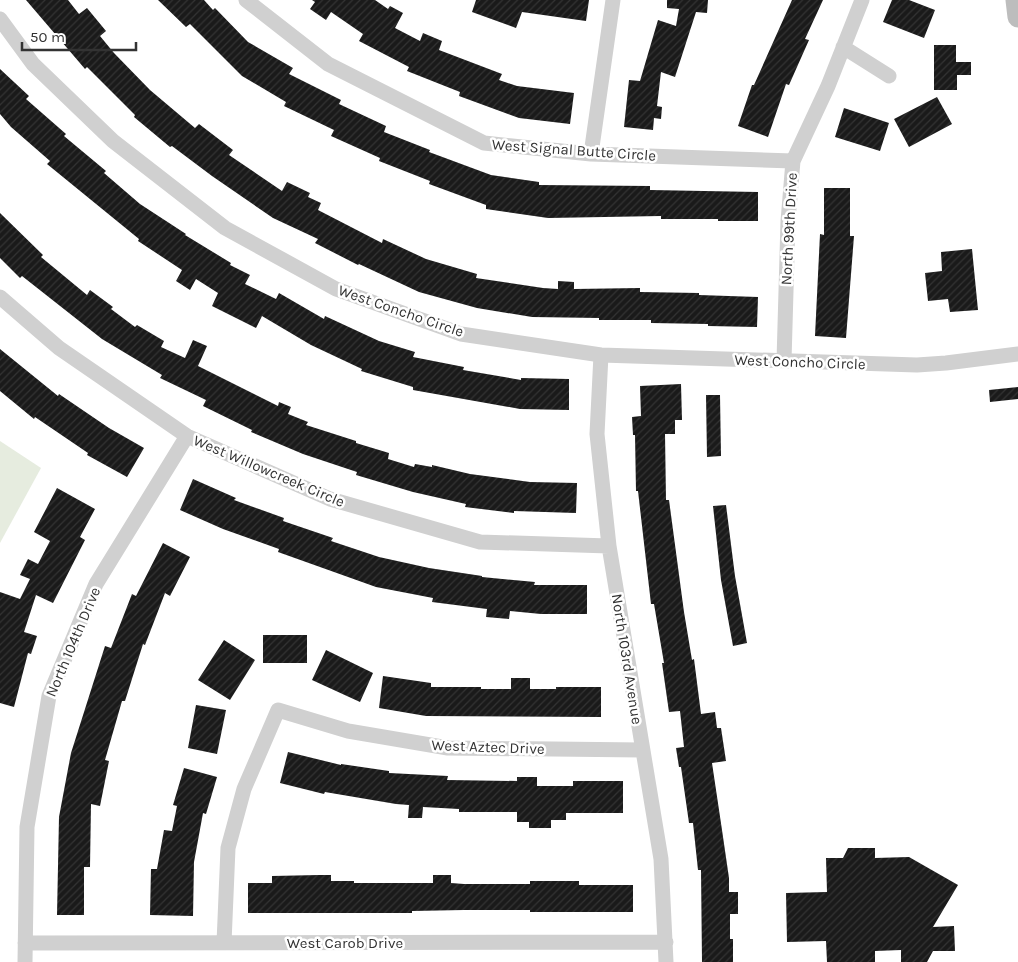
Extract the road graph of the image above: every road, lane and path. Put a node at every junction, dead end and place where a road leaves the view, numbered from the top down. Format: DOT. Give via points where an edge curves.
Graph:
graph roads {
  1 [pos="246,0"];
  2 [pos="613,0"];
  3 [pos="862,0"];
  4 [pos="1016,0"];
  5 [pos="1018,17"];
  6 [pos="0,19"];
  7 [pos="843,47"];
  8 [pos="889,76"];
  9 [pos="591,154"];
  10 [pos="793,161"];
  11 [pos="0,296"];
  12 [pos="1018,354"];
  13 [pos="601,355"];
  14 [pos="784,362"];
  15 [pos="187,436"];
  16 [pos="608,546"];
  17 [pos="642,750"];
  18 [pos="666,942"];
  19 [pos="25,943"];
  20 [pos="224,943"];
  21 [pos="25,962"];
  22 [pos="666,962"];
  1 -- 9 [label="street, West Signal Butte Circle" via="328,64 484,143"];
  2 -- 9 [label="street"];
  3 -- 7 [label="street, North 99th Drive"];
  4 -- 5 [label="main road"];
  6 -- 13 [label="street, West Concho Circle" via="33,64 112,141 225,228 336,289 461,334"];
  7 -- 8 [label="street"];
  7 -- 10 [label="street, North 99th Drive"];
  9 -- 10 [label="street, West Signal Butte Circle"];
  10 -- 14 [label="street, North 99th Drive"];
  11 -- 15 [label="street, West Willowcreek Circle" via="60,348"];
  12 -- 14 [label="street, West Concho Circle" via="917,365"];
  13 -- 14 [label="street, West Concho Circle"];
  13 -- 16 [label="street, North 103rd Avenue" via="597,434"];
  15 -- 16 [label="street, West Willowcreek Circle" via="330,500 480,542"];
  15 -- 19 [label="street, North 104th Drive" via="96,584 48,696 27,827"];
  16 -- 17 [label="street, North 103rd Avenue"];
  17 -- 18 [label="street, North 103rd Avenue" via="661,859"];
  17 -- 20 [label="street, West Aztec Drive" via="448,748 348,731 278,710 244,789 228,848"];
  18 -- 20 [label="street, West Carob Drive"];
  18 -- 22 [label="street, North 103rd Avenue"];
  19 -- 20 [label="street, West Carob Drive"];
  19 -- 21 [label="street, North 104th Drive"];
}
